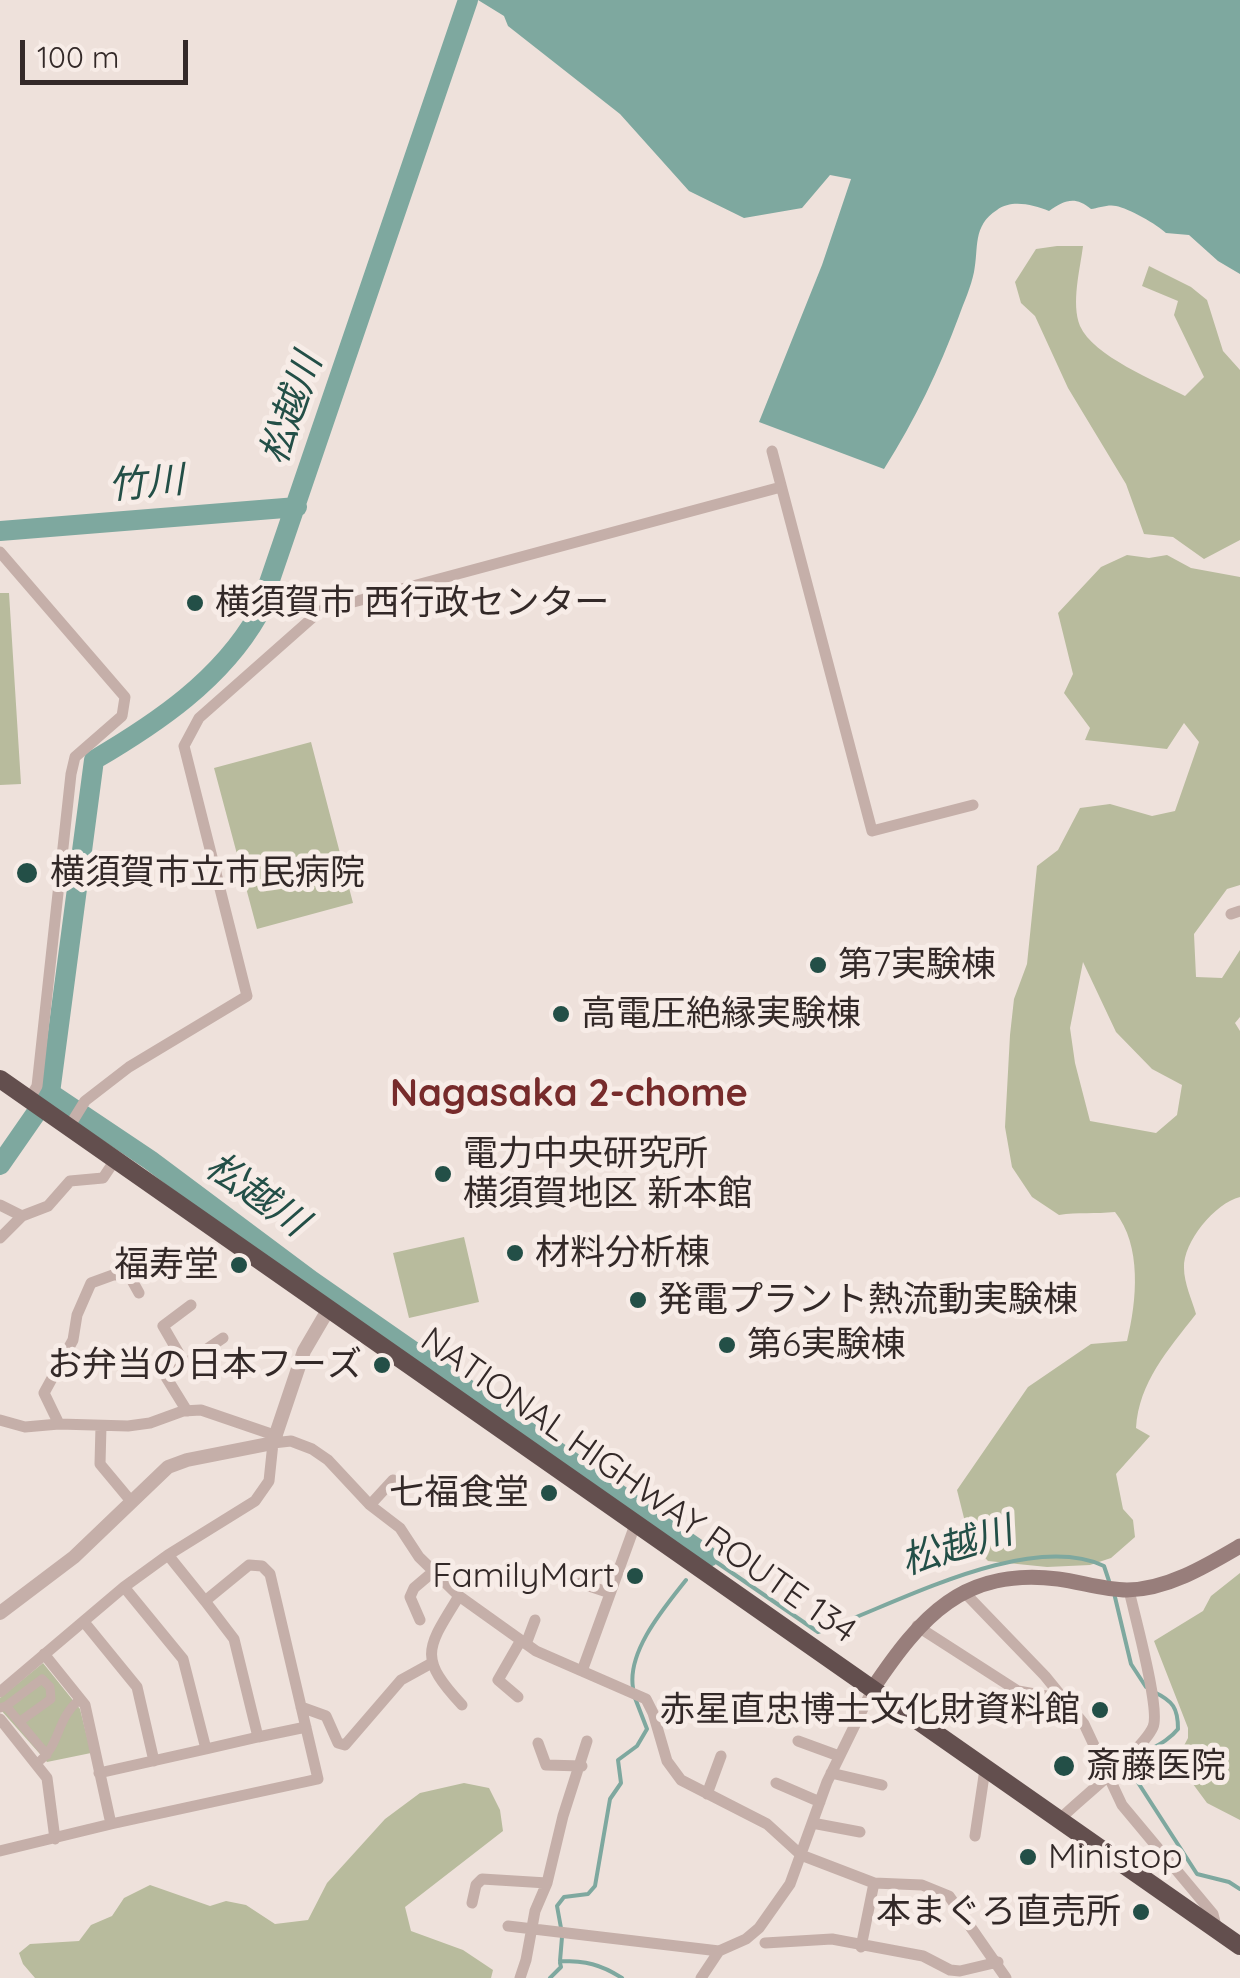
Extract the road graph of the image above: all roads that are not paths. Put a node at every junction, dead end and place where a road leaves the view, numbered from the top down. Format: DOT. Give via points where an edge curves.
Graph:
graph roads {
  1 [pos="772,451"];
  2 [pos="780,487"];
  3 [pos="0,552"];
  4 [pos="973,806"];
  5 [pos="0,1079"];
  6 [pos="36,1105"];
  7 [pos="69,1127"];
  8 [pos="114,1160"];
  9 [pos="0,1205"];
  10 [pos="22,1216"];
  11 [pos="0,1238"];
  12 [pos="138,1294"];
  13 [pos="191,1305"];
  14 [pos="328,1310"];
  15 [pos="223,1338"];
  16 [pos="185,1364"];
  17 [pos="187,1411"];
  18 [pos="0,1420"];
  19 [pos="59,1424"];
  20 [pos="101,1426"];
  21 [pos="275,1439"];
  22 [pos="393,1480"];
  23 [pos="130,1500"];
  24 [pos="370,1505"];
  25 [pos="635,1525"];
  26 [pos="1240,1546"];
  27 [pos="168,1555"];
  28 [pos="434,1571"];
  29 [pos="580,1582"];
  30 [pos="124,1588"];
  31 [pos="1126,1590"];
  32 [pos="610,1593"];
  33 [pos="965,1593"];
  34 [pos="459,1596"];
  35 [pos="205,1600"];
  36 [pos="0,1613"];
  37 [pos="420,1620"];
  38 [pos="535,1620"];
  39 [pos="84,1622"];
  40 [pos="917,1626"];
  41 [pos="524,1642"];
  42 [pos="44,1654"];
  43 [pos="430,1664"];
  44 [pos="582,1671"];
  45 [pos="873,1688"];
  46 [pos="0,1692"];
  47 [pos="518,1696"];
  48 [pos="51,1699"];
  49 [pos="80,1699"];
  50 [pos="1063,1699"];
  51 [pos="462,1704"];
  52 [pos="301,1707"];
  53 [pos="66,1710"];
  54 [pos="2,1711"];
  55 [pos="19,1722"];
  56 [pos="306,1727"];
  57 [pos="258,1737"];
  58 [pos="588,1741"];
  59 [pos="798,1741"];
  60 [pos="538,1743"];
  61 [pos="206,1749"];
  62 [pos="721,1756"];
  63 [pos="839,1756"];
  64 [pos="42,1759"];
  65 [pos="154,1761"];
  66 [pos="582,1766"];
  67 [pos="985,1768"];
  68 [pos="99,1773"];
  69 [pos="832,1773"];
  70 [pos="1107,1774"];
  71 [pos="776,1783"];
  72 [pos="882,1784"];
  73 [pos="708,1794"];
  74 [pos="820,1802"];
  75 [pos="1060,1819"];
  76 [pos="812,1823"];
  77 [pos="111,1824"];
  78 [pos="860,1832"];
  79 [pos="975,1836"];
  80 [pos="55,1839"];
  81 [pos="0,1851"];
  82 [pos="801,1856"];
  83 [pos="547,1883"];
  84 [pos="874,1883"];
  85 [pos="472,1903"];
  86 [pos="508,1926"];
  87 [pos="531,1929"];
  88 [pos="1217,1930"];
  89 [pos="765,1943"];
  90 [pos="1240,1946"];
  91 [pos="861,1947"];
  92 [pos="718,1951"];
  93 [pos="998,1962"];
  94 [pos="520,1978"];
  95 [pos="701,1978"];
  96 [pos="1006,1978"];
  1 -- 2 [label="street"];
  2 -- 4 [label="street" via="872,832"];
  2 -- 7 [label="street" via="320,611 199,718 184,746 246,996 129,1067 85,1101"];
  3 -- 6 [label="street" via="125,696 122,716 75,756"];
  5 -- 6 [label="highway, NATIONAL HIGHWAY ROUTE 134"];
  6 -- 7 [label="highway, NATIONAL HIGHWAY ROUTE 134"];
  7 -- 8 [label="highway, NATIONAL HIGHWAY ROUTE 134"];
  8 -- 10 [label="street" via="104,1178 70,1180 48,1206"];
  8 -- 14 [label="highway, NATIONAL HIGHWAY ROUTE 134"];
  9 -- 10 [label="street"];
  10 -- 11 [label="street"];
  12 -- 19 [label="street" via="129,1275 90,1283 73,1340 44,1392"];
  13 -- 16 [label="street" via="162,1326"];
  14 -- 21 [label="street" via="304,1351"];
  14 -- 25 [label="highway, NATIONAL HIGHWAY ROUTE 134"];
  15 -- 16 [label="street"];
  16 -- 17 [label="street" via="166,1377"];
  17 -- 20 [label="street" via="150,1423"];
  17 -- 21 [label="street" via="201,1410"];
  18 -- 19 [label="street" via="25,1427"];
  19 -- 20 [label="street"];
  20 -- 23 [label="street" via="100,1464"];
  21 -- 23 [label="street" via="168,1467"];
  21 -- 24 [label="street" via="328,1460"];
  21 -- 27 [label="street" via="268,1481 255,1501"];
  22 -- 24 [label="street"];
  23 -- 36 [label="street" via="74,1558"];
  24 -- 28 [label="street" via="400,1528"];
  25 -- 32 [label="street"];
  25 -- 45 [label="highway, NATIONAL HIGHWAY ROUTE 134"];
  26 -- 31 [label="main road" via="1186,1575"];
  27 -- 30 [label="street"];
  27 -- 35 [label="street"];
  28 -- 34 [label="street"];
  28 -- 37 [label="street" via="410,1598"];
  29 -- 32 [label="street"];
  30 -- 39 [label="street"];
  30 -- 61 [label="street" via="183,1660"];
  31 -- 33 [label="main road" via="1030,1578"];
  31 -- 70 [label="street" via="1156,1716 1146,1737"];
  32 -- 44 [label="street"];
  33 -- 40 [label="main road"];
  33 -- 50 [label="street"];
  34 -- 41 [label="street"];
  34 -- 43 [label="street" via="433,1642"];
  35 -- 52 [label="street" via="249,1566 270,1574"];
  35 -- 57 [label="street" via="234,1639"];
  38 -- 41 [label="street"];
  39 -- 42 [label="street"];
  39 -- 65 [label="street" via="137,1686"];
  40 -- 45 [label="main road"];
  40 -- 50 [label="street" via="1018,1691"];
  41 -- 44 [label="street"];
  41 -- 47 [label="street" via="498,1680"];
  42 -- 46 [label="street"];
  42 -- 49 [label="street"];
  43 -- 51 [label="street"];
  43 -- 52 [label="street" via="401,1680 345,1745 326,1716"];
  44 -- 73 [label="street" via="646,1699 667,1761 681,1780"];
  45 -- 63 [label="street"];
  45 -- 67 [label="highway, NATIONAL HIGHWAY ROUTE 134"];
  48 -- 53 [label="street" via="64,1700"];
  48 -- 54 [label="street" via="42,1679"];
  48 -- 55 [label="street"];
  49 -- 53 [label="street"];
  49 -- 68 [label="street"];
  50 -- 70 [label="street" via="1084,1724"];
  52 -- 56 [label="street"];
  53 -- 64 [label="street"];
  54 -- 55 [label="street"];
  54 -- 64 [label="street"];
  55 -- 64 [label="street"];
  56 -- 57 [label="street"];
  56 -- 77 [label="street" via="318,1779"];
  57 -- 61 [label="street"];
  58 -- 66 [label="street"];
  59 -- 63 [label="street"];
  60 -- 66 [label="street" via="546,1765"];
  61 -- 65 [label="street"];
  62 -- 73 [label="street"];
  63 -- 69 [label="street"];
  64 -- 80 [label="street"];
  65 -- 68 [label="street"];
  66 -- 83 [label="street"];
  67 -- 75 [label="highway, NATIONAL HIGHWAY ROUTE 134"];
  67 -- 79 [label="street"];
  68 -- 77 [label="street"];
  69 -- 72 [label="street"];
  69 -- 74 [label="street"];
  70 -- 75 [label="street"];
  70 -- 88 [label="street" via="1122,1805 1212,1914"];
  71 -- 74 [label="street"];
  73 -- 82 [label="street" via="767,1824"];
  74 -- 76 [label="street"];
  75 -- 88 [label="highway, NATIONAL HIGHWAY ROUTE 134"];
  76 -- 78 [label="street"];
  76 -- 82 [label="street"];
  77 -- 80 [label="street"];
  80 -- 81 [label="street"];
  82 -- 84 [label="street"];
  82 -- 92 [label="street" via="759,1928"];
  83 -- 85 [label="street" via="482,1880"];
  83 -- 87 [label="street"];
  84 -- 91 [label="street"];
  84 -- 93 [label="street" via="922,1885 949,1896"];
  86 -- 87 [label="street"];
  87 -- 92 [label="street"];
  87 -- 94 [label="street"];
  88 -- 90 [label="highway, NATIONAL HIGHWAY ROUTE 134"];
  89 -- 91 [label="street" via="832,1939"];
  91 -- 93 [label="street" via="923,1956 950,1970"];
  92 -- 95 [label="street"];
  93 -- 96 [label="street"];
}
